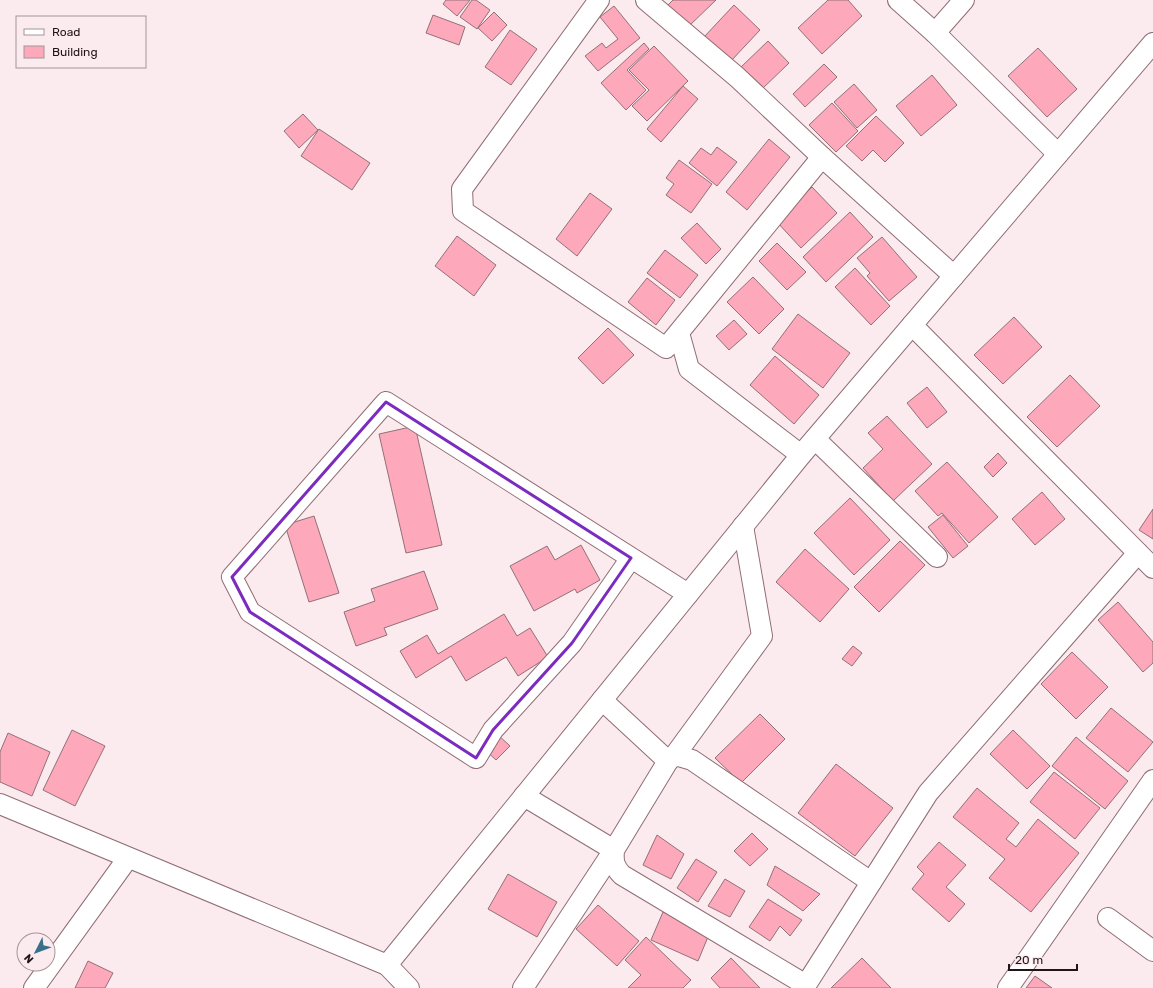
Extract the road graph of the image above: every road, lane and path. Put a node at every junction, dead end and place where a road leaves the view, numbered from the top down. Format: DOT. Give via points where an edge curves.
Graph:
graph roads {
  1 [pos="599,0"];
  2 [pos="646,0"];
  3 [pos="898,0"];
  4 [pos="964,0"];
  5 [pos="935,33"];
  6 [pos="1153,43"];
  7 [pos="1058,154"];
  8 [pos="822,157"];
  9 [pos="954,276"];
  10 [pos="912,325"];
  11 [pos="678,333"];
  12 [pos="814,439"];
  13 [pos="801,455"];
  14 [pos="743,526"];
  15 [pos="1138,553"];
  16 [pos="937,557"];
  17 [pos="631,558"];
  18 [pos="1153,568"];
  19 [pos="688,594"];
  20 [pos="602,700"];
  21 [pos="671,758"];
  22 [pos="1153,780"];
  23 [pos="524,796"];
  24 [pos="0,804"];
  25 [pos="614,850"];
  26 [pos="128,858"];
  27 [pos="871,882"];
  28 [pos="1108,918"];
  29 [pos="1153,951"];
  30 [pos="387,965"];
  31 [pos="805,987"];
  32 [pos="34,988"];
  33 [pos="409,988"];
  34 [pos="523,988"];
  35 [pos="1008,988"];
  1 -- 11 [label="street" via="462,190 463,211 666,348"];
  2 -- 8 [label="street" via="737,76"];
  3 -- 5 [label="street"];
  4 -- 5 [label="street"];
  5 -- 7 [label="street"];
  6 -- 7 [label="street"];
  7 -- 9 [label="street"];
  8 -- 9 [label="street"];
  8 -- 11 [label="street"];
  9 -- 10 [label="street"];
  10 -- 12 [label="street"];
  10 -- 15 [label="street"];
  11 -- 13 [label="street" via="689,369"];
  12 -- 13 [label="street"];
  12 -- 16 [label="street"];
  13 -- 14 [label="street"];
  14 -- 19 [label="street"];
  14 -- 21 [label="street" via="762,636"];
  15 -- 18 [label="street"];
  15 -- 27 [label="street" via="928,793"];
  17 -- 17 [label="street" via="386,402 232,577 250,612 476,758 493,730 572,643"];
  17 -- 19 [label="street"];
  19 -- 20 [label="street"];
  20 -- 21 [label="street"];
  20 -- 23 [label="street"];
  21 -- 25 [label="street"];
  21 -- 27 [label="street" via="692,760"];
  22 -- 35 [label="street"];
  23 -- 25 [label="street"];
  23 -- 30 [label="street"];
  24 -- 26 [label="street"];
  25 -- 31 [label="street" via="613,859 622,875"];
  25 -- 34 [label="street"];
  26 -- 30 [label="street"];
  26 -- 32 [label="street"];
  27 -- 31 [label="street"];
  28 -- 29 [label="street"];
  30 -- 33 [label="street"];
}
